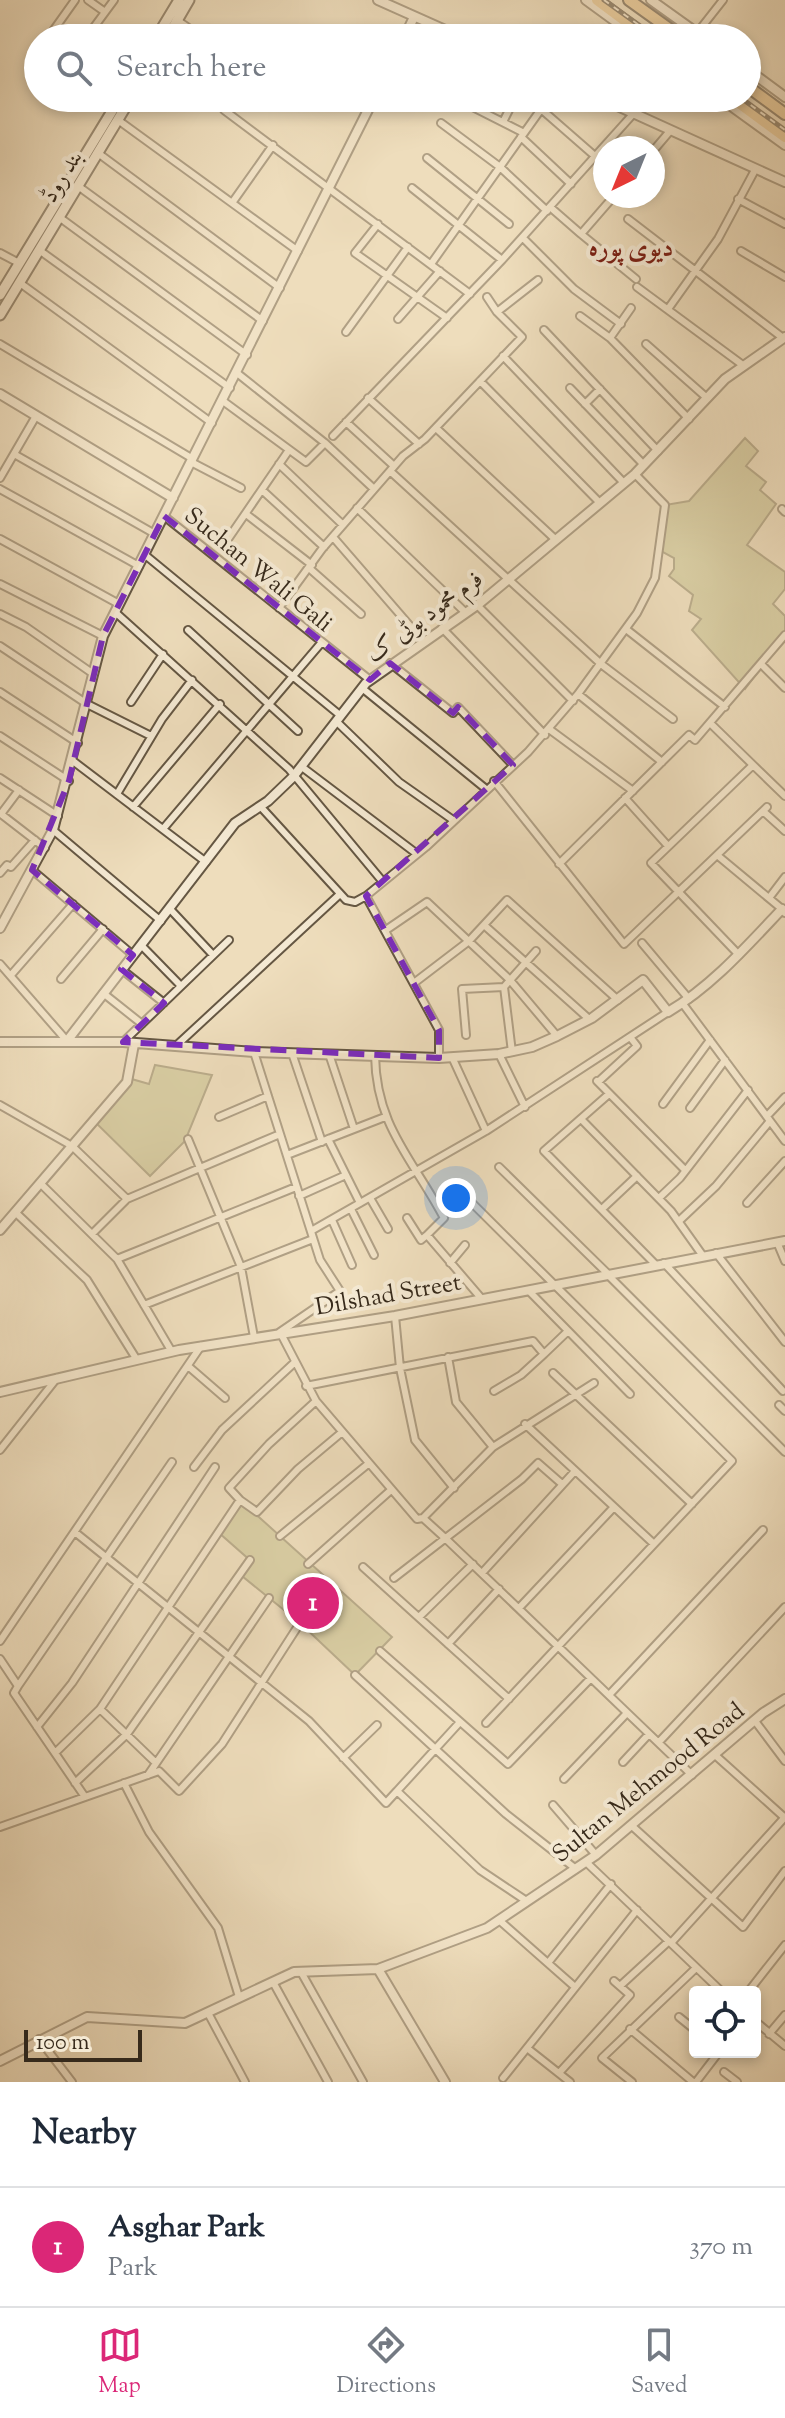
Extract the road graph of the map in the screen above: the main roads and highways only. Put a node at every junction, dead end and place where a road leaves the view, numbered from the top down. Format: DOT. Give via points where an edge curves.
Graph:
graph roads {
  1 [pos="179,0"];
  2 [pos="189,0"];
  3 [pos="597,0"];
  4 [pos="629,0"];
  5 [pos="659,22"];
  6 [pos="164,24"];
  7 [pos="175,24"];
  8 [pos="627,24"];
  9 [pos="662,24"];
  10 [pos="761,96"];
  11 [pos="111,112"];
  12 [pos="123,112"];
  13 [pos="751,112"];
  14 [pos="785,114"];
  15 [pos="785,137"];
  16 [pos="0,295"];
  17 [pos="0,315"];
  1 -- 6 [label="main road"];
  2 -- 7 [label="main road"];
  3 -- 8 [label="main road"];
  4 -- 5 [label="main road"];
  5 -- 9 [label="main road"];
  10 -- 14 [label="main road"];
  11 -- 16 [label="main road, بند روڈ"];
  12 -- 17 [label="main road, بند روڈ"];
  13 -- 15 [label="main road"];
}
